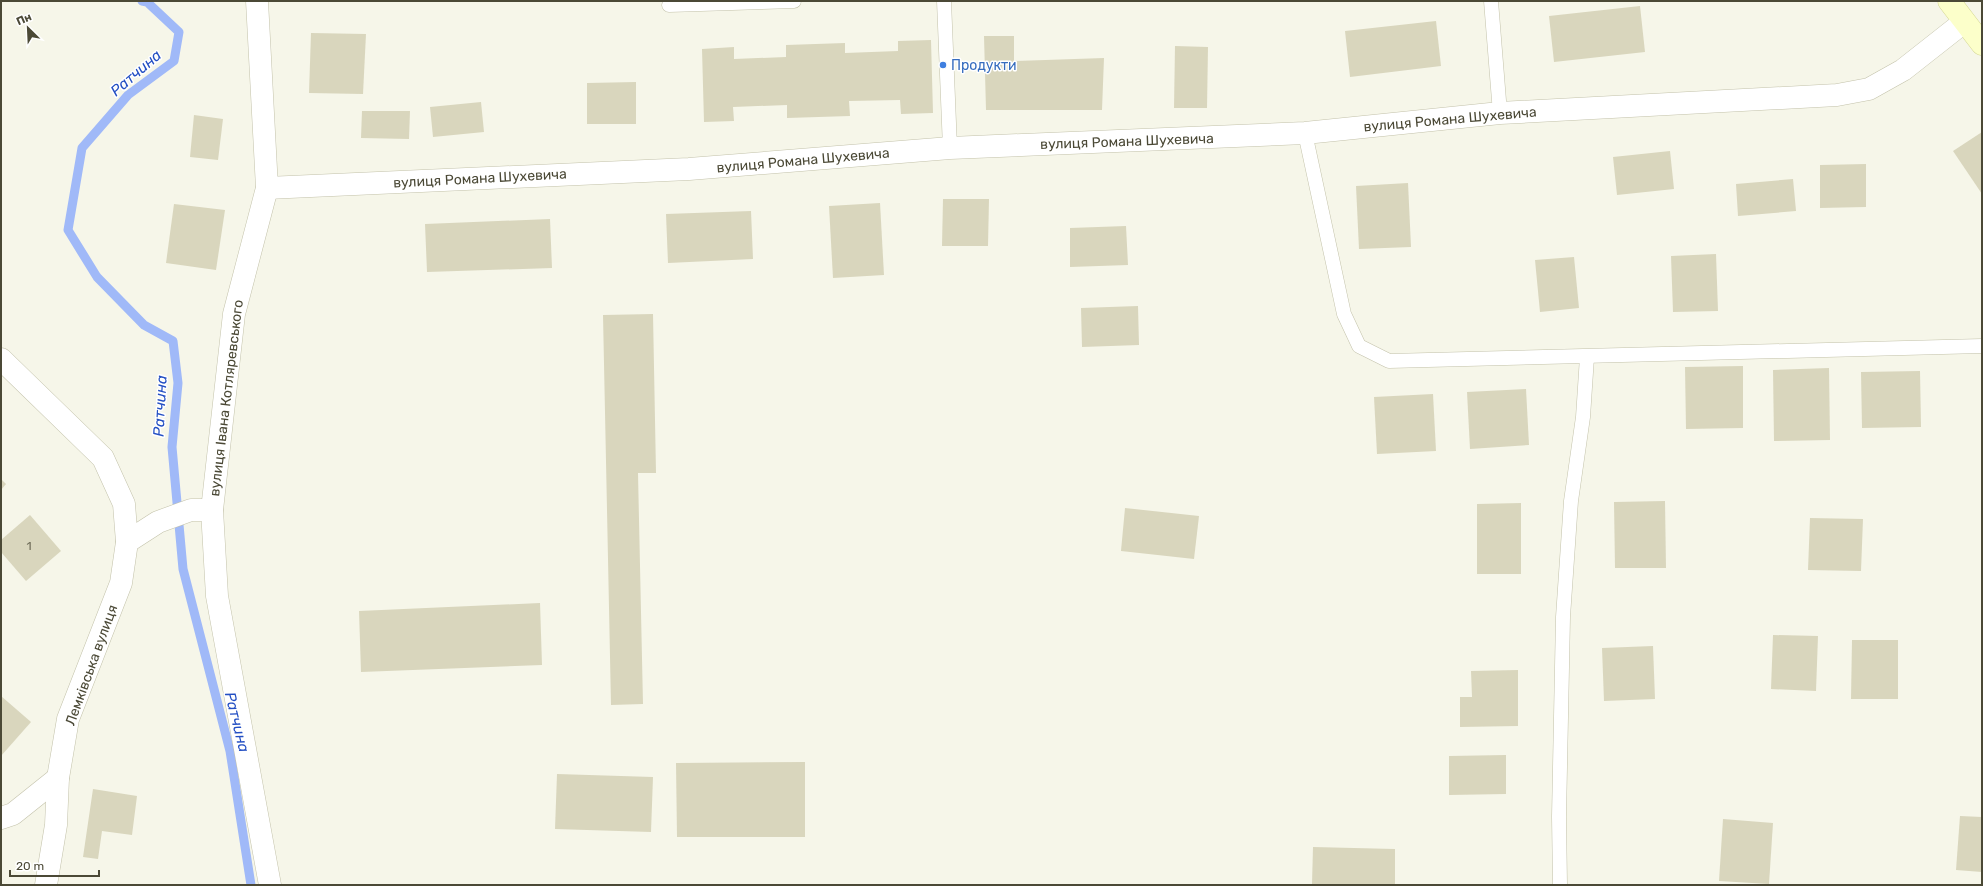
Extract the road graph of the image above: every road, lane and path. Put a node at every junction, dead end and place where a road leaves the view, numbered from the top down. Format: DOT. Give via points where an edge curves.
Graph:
graph roads {
  1 [pos="257,1"];
  2 [pos="794,1"];
  3 [pos="944,1"];
  4 [pos="1491,1"];
  5 [pos="1949,1"];
  6 [pos="669,5"];
  7 [pos="1964,22"];
  8 [pos="1982,44"];
  9 [pos="1500,112"];
  10 [pos="1305,133"];
  11 [pos="950,148"];
  12 [pos="267,188"];
  13 [pos="1982,346"];
  14 [pos="1587,357"];
  15 [pos="1,359"];
  16 [pos="201,510"];
  17 [pos="127,542"];
  18 [pos="58,778"];
  19 [pos="1,818"];
  20 [pos="46,885"];
  21 [pos="270,885"];
  22 [pos="1560,885"];
  1 -- 12 [label="street, вулиця Івана Котляревського"];
  2 -- 6 [label="lane"];
  3 -- 11 [label="lane"];
  4 -- 9 [label="lane"];
  5 -- 7 [label="street"];
  7 -- 8 [label="street"];
  7 -- 9 [label="street, вулиця Романа Шухевича" via="1903,70 1869,89 1843,94"];
  9 -- 10 [label="street, вулиця Романа Шухевича"];
  10 -- 11 [label="street, вулиця Романа Шухевича"];
  10 -- 14 [label="lane" via="1344,314 1359,346 1389,361"];
  11 -- 12 [label="street, вулиця Романа Шухевича" via="689,169"];
  12 -- 16 [label="street, вулиця Івана Котляревського" via="234,314"];
  13 -- 14 [label="lane"];
  14 -- 22 [label="lane" via="1583,417 1571,501 1564,617 1559,810"];
  15 -- 17 [label="street, Лемківська вулиця" via="103,458 124,504"];
  16 -- 17 [label="street" via="158,522"];
  16 -- 21 [label="street, вулиця Івана Котляревського"];
  17 -- 18 [label="street, Лемківська вулиця" via="121,583 68,719"];
  18 -- 19 [label="street" via="13,814"];
  18 -- 20 [label="street, Лемківська вулиця" via="56,825"];
}
